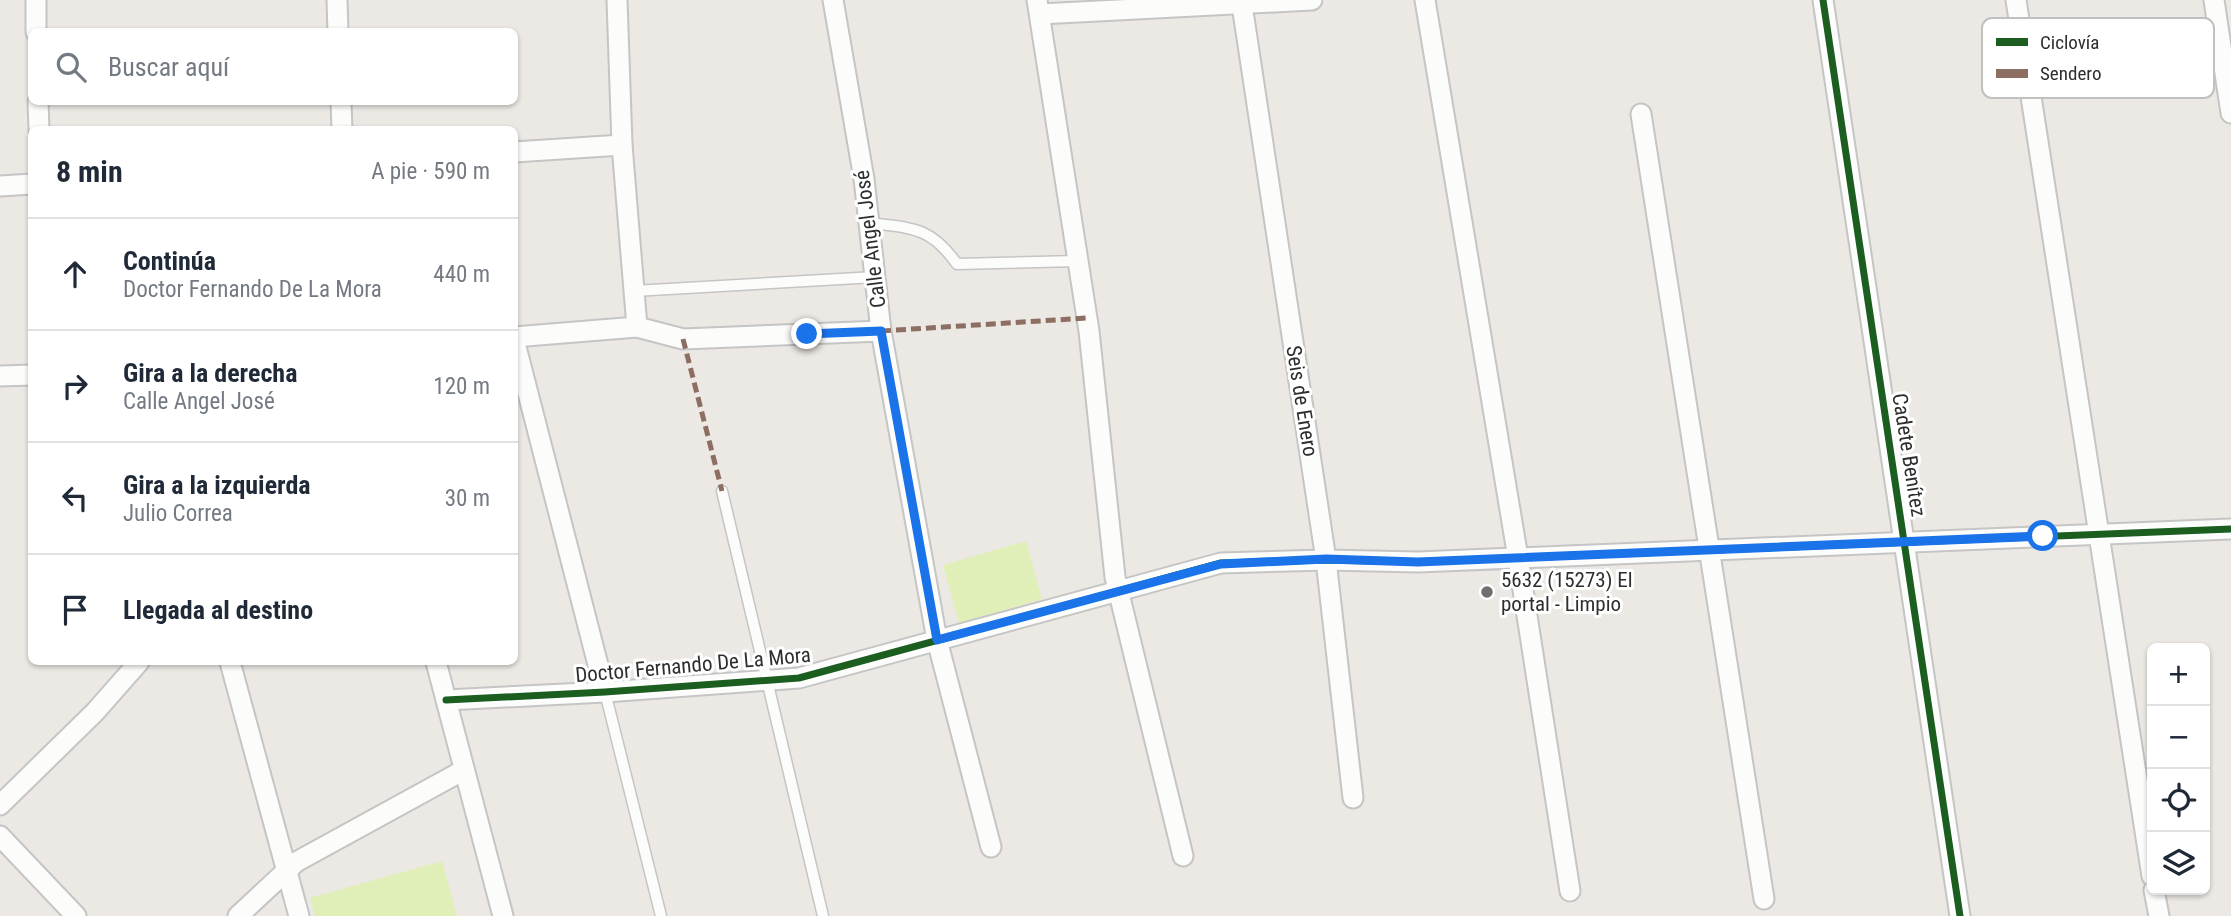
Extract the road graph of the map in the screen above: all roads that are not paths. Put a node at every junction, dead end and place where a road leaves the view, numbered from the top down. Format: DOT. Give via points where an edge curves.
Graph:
graph roads {
  1 [pos="36,0"];
  2 [pos="337,0"];
  3 [pos="617,0"];
  4 [pos="833,0"];
  5 [pos="1312,0"];
  6 [pos="1425,0"];
  7 [pos="1823,0"];
  8 [pos="2016,0"];
  9 [pos="2214,0"];
  10 [pos="1168,4"];
  11 [pos="1242,5"];
  12 [pos="1039,7"];
  13 [pos="2019,18"];
  14 [pos="36,28"];
  15 [pos="338,28"];
  16 [pos="2031,98"];
  17 [pos="38,105"];
  18 [pos="341,105"];
  19 [pos="2231,113"];
  20 [pos="1641,114"];
  21 [pos="39,126"];
  22 [pos="342,126"];
  23 [pos="622,145"];
  24 [pos="518,152"];
  25 [pos="28,184"];
  26 [pos="0,186"];
  27 [pos="869,223"];
  28 [pos="1078,261"];
  29 [pos="875,278"];
  30 [pos="634,291"];
  31 [pos="637,327"];
  32 [pos="881,331"];
  33 [pos="518,338"];
  34 [pos="518,354"];
  35 [pos="28,374"];
  36 [pos="0,376"];
  37 [pos="722,491"];
  38 [pos="2231,528"];
  39 [pos="2099,534"];
  40 [pos="1904,542"];
  41 [pos="1711,549"];
  42 [pos="1518,558"];
  43 [pos="1326,559"];
  44 [pos="1120,591"];
  45 [pos="937,640"];
  46 [pos="136,665"];
  47 [pos="231,665"];
  48 [pos="437,665"];
  49 [pos="765,681"];
  50 [pos="605,692"];
  51 [pos="446,700"];
  52 [pos="464,770"];
  53 [pos="1353,798"];
  54 [pos="0,805"];
  55 [pos="0,836"];
  56 [pos="2147,844"];
  57 [pos="990,847"];
  58 [pos="1183,856"];
  59 [pos="287,870"];
  60 [pos="1570,891"];
  61 [pos="2155,895"];
  62 [pos="1764,900"];
  63 [pos="76,916"];
  64 [pos="239,916"];
  65 [pos="299,916"];
  66 [pos="503,916"];
  67 [pos="661,916"];
  68 [pos="823,916"];
  69 [pos="1960,916"];
  70 [pos="2159,916"];
  1 -- 14 [label="street"];
  2 -- 15 [label="street"];
  3 -- 23 [label="street"];
  4 -- 27 [label="street, Calle Angel José"];
  5 -- 11 [label="street"];
  6 -- 42 [label="street"];
  7 -- 40 [label="street, Cadete Benítez"];
  8 -- 13 [label="street"];
  9 -- 19 [label="street"];
  10 -- 11 [label="street"];
  10 -- 12 [label="street"];
  11 -- 43 [label="street, Seis de Enero"];
  12 -- 28 [label="street"];
  16 -- 39 [label="street"];
  17 -- 21 [label="street"];
  18 -- 22 [label="street"];
  20 -- 41 [label="street"];
  23 -- 24 [label="street"];
  23 -- 30 [label="street"];
  25 -- 26 [label="street"];
  27 -- 28 [label="lane" via="916,228 933,238 957,264"];
  27 -- 29 [label="street, Calle Angel José"];
  28 -- 44 [label="street"];
  29 -- 30 [label="lane"];
  29 -- 32 [label="street, Calle Angel José"];
  30 -- 31 [label="street"];
  31 -- 32 [label="street" via="683,339"];
  31 -- 33 [label="street"];
  32 -- 45 [label="street, Calle Angel José"];
  34 -- 50 [label="street"];
  35 -- 36 [label="street"];
  37 -- 49 [label="lane"];
  38 -- 39 [label="street, Doctor Fernando De La Mora"];
  39 -- 40 [label="street, Doctor Fernando De La Mora"];
  39 -- 56 [label="street"];
  40 -- 41 [label="street, Doctor Fernando De La Mora"];
  40 -- 69 [label="street, Cadete Benítez"];
  41 -- 42 [label="street, Doctor Fernando De La Mora"];
  41 -- 62 [label="street"];
  42 -- 43 [label="street, Doctor Fernando De La Mora"];
  42 -- 60 [label="street"];
  43 -- 44 [label="street, Doctor Fernando De La Mora" via="1221,564"];
  43 -- 53 [label="street, Seis de Enero"];
  44 -- 45 [label="street, Doctor Fernando De La Mora"];
  44 -- 58 [label="street"];
  45 -- 49 [label="street, Doctor Fernando De La Mora" via="799,678"];
  45 -- 57 [label="street, Calle Angel José"];
  46 -- 54 [label="street"];
  47 -- 59 [label="street"];
  48 -- 51 [label="street"];
  49 -- 50 [label="street, Doctor Fernando De La Mora"];
  49 -- 68 [label="lane"];
  50 -- 51 [label="street, Doctor Fernando De La Mora"];
  50 -- 67 [label="lane"];
  51 -- 52 [label="street"];
  52 -- 59 [label="street"];
  52 -- 66 [label="street"];
  55 -- 63 [label="street"];
  59 -- 64 [label="street"];
  59 -- 65 [label="street"];
  61 -- 70 [label="street"];
}
